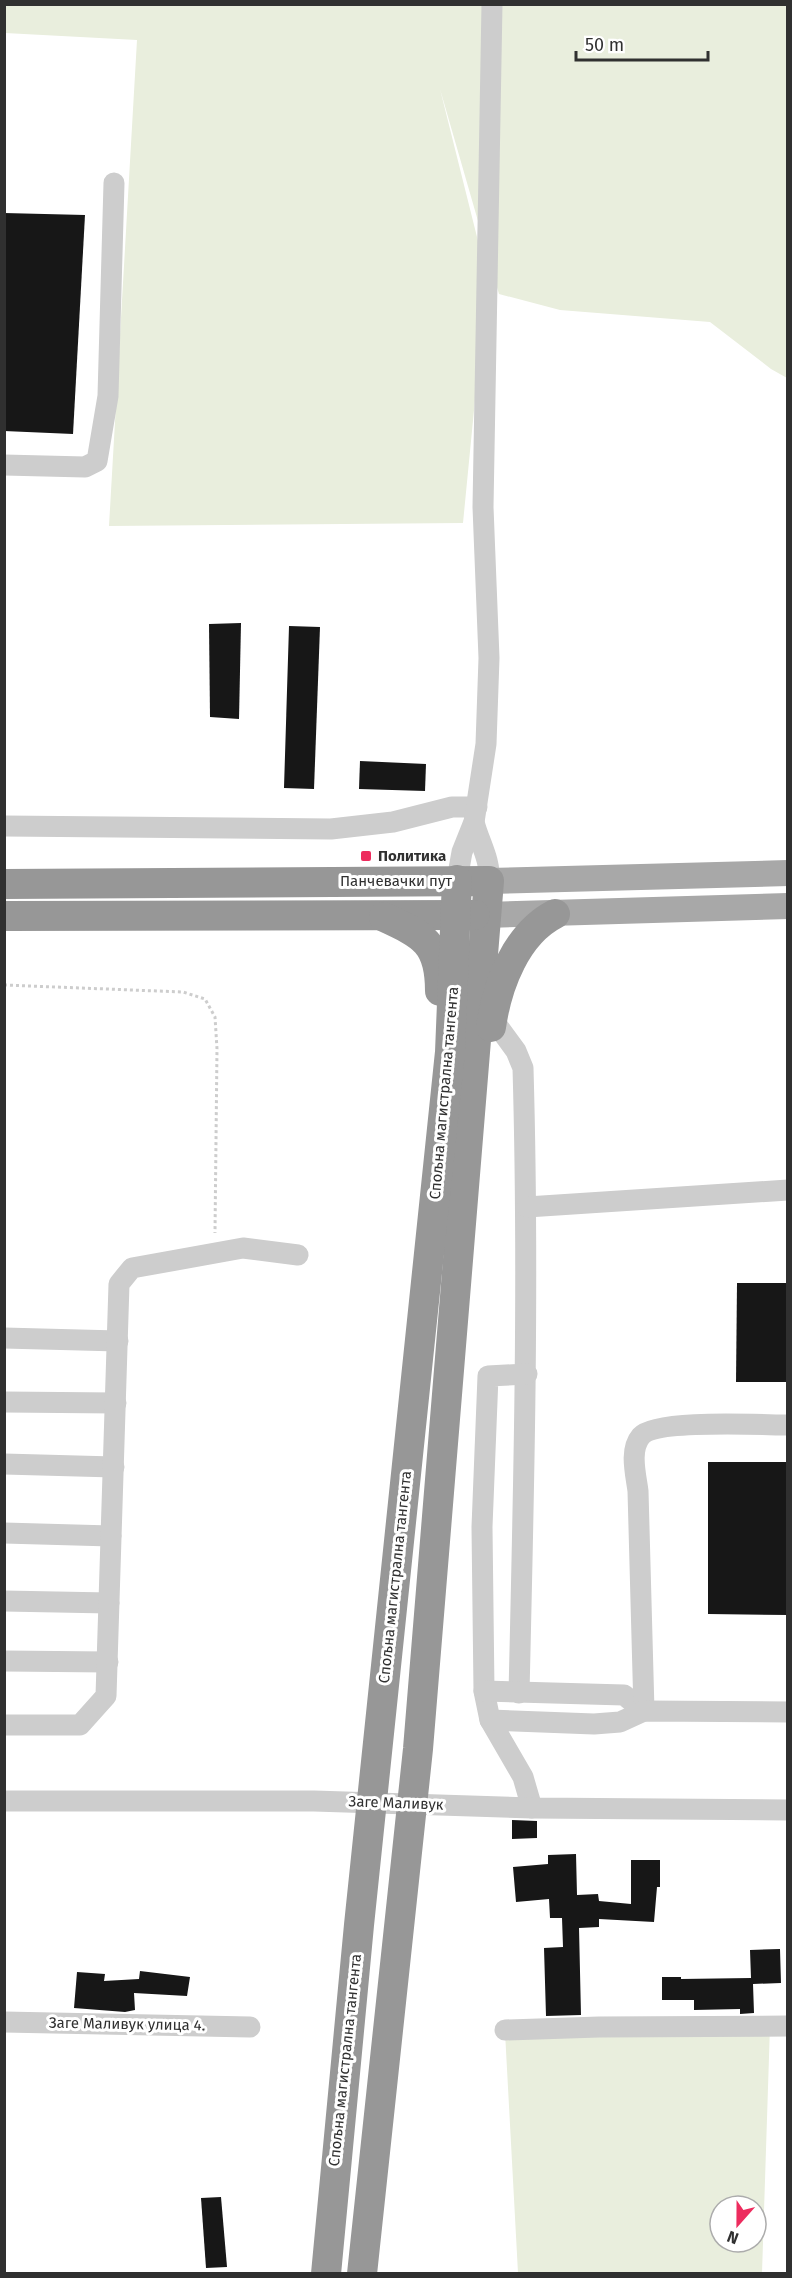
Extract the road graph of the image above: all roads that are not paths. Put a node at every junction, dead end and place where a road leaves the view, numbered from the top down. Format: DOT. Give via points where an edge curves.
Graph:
graph roads {
  1 [pos="492,4"];
  2 [pos="114,183"];
  3 [pos="4,465"];
  4 [pos="475,814"];
  5 [pos="4,826"];
  6 [pos="788,873"];
  7 [pos="457,880"];
  8 [pos="489,881"];
  9 [pos="4,884"];
  10 [pos="788,906"];
  11 [pos="555,914"];
  12 [pos="380,915"];
  13 [pos="456,915"];
  14 [pos="486,915"];
  15 [pos="4,916"];
  16 [pos="492,1018"];
  17 [pos="450,1052"];
  18 [pos="472,1093"];
  19 [pos="788,1190"];
  20 [pos="527,1207"];
  21 [pos="298,1255"];
  22 [pos="4,1338"];
  23 [pos="118,1341"];
  24 [pos="527,1374"];
  25 [pos="4,1402"];
  26 [pos="116,1403"];
  27 [pos="788,1425"];
  28 [pos="4,1464"];
  29 [pos="114,1467"];
  30 [pos="4,1533"];
  31 [pos="111,1536"];
  32 [pos="4,1601"];
  33 [pos="109,1603"];
  34 [pos="4,1661"];
  35 [pos="108,1662"];
  36 [pos="484,1691"];
  37 [pos="519,1693"];
  38 [pos="644,1711"];
  39 [pos="788,1712"];
  40 [pos="490,1720"];
  41 [pos="4,1725"];
  42 [pos="4,1801"];
  43 [pos="372,1802"];
  44 [pos="413,1803"];
  45 [pos="532,1808"];
  46 [pos="788,1810"];
  47 [pos="4,2022"];
  48 [pos="788,2026"];
  49 [pos="250,2027"];
  50 [pos="505,2030"];
  51 [pos="326,2274"];
  52 [pos="362,2274"];
  1 -- 4 [label="street" via="483,507 489,658 486,744"];
  2 -- 3 [label="street" via="108,396 97,461 85,467"];
  4 -- 5 [label="street" via="452,807 393,822 331,830"];
  4 -- 7 [label="street"];
  4 -- 8 [label="street"];
  6 -- 8 [label="main road, Панчевачки пут"];
  7 -- 8 [label="highway, Панчевачки пут"];
  7 -- 9 [label="highway, Панчевачки пут"];
  7 -- 13 [label="highway, Спољна магистрална тангента"];
  8 -- 14 [label="highway, Спољна магистрална тангента"];
  10 -- 11 [label="main road"];
  11 -- 14 [label="main road"];
  11 -- 16 [label="highway" via="534,928 519,948"];
  12 -- 13 [label="highway"];
  12 -- 15 [label="highway"];
  12 -- 17 [label="highway" via="417,932 434,953 439,970 439,1007"];
  13 -- 14 [label="highway"];
  13 -- 17 [label="highway, Спољна магистрална тангента"];
  14 -- 18 [label="highway, Спољна магистрална тангента"];
  16 -- 18 [label="highway" via="483,1068"];
  16 -- 20 [label="street" via="516,1051 523,1068"];
  17 -- 43 [label="highway, Спољна магистрална тангента"];
  18 -- 44 [label="highway, Спољна магистрална тангента"];
  19 -- 20 [label="street"];
  20 -- 24 [label="street"];
  21 -- 23 [label="street" via="243,1248 132,1268 119,1284"];
  22 -- 23 [label="street"];
  23 -- 26 [label="street"];
  24 -- 36 [label="street" via="488,1376 482,1527"];
  24 -- 37 [label="street"];
  25 -- 26 [label="street"];
  26 -- 29 [label="street"];
  27 -- 38 [label="street" via="674,1426 652,1430 641,1436 636,1445"];
  28 -- 29 [label="street"];
  29 -- 31 [label="street"];
  30 -- 31 [label="street"];
  31 -- 33 [label="street"];
  32 -- 33 [label="street"];
  33 -- 35 [label="street"];
  34 -- 35 [label="street"];
  35 -- 41 [label="street" via="106,1696 80,1725"];
  36 -- 37 [label="street"];
  36 -- 40 [label="street"];
  37 -- 38 [label="street" via="624,1695"];
  38 -- 39 [label="street"];
  38 -- 40 [label="street" via="620,1722 594,1724"];
  40 -- 45 [label="street" via="523,1777"];
  42 -- 43 [label="street, Заге Маливук"];
  43 -- 44 [label="street, Заге Маливук"];
  43 -- 51 [label="highway, Спољна магистрална тангента"];
  44 -- 45 [label="street, Заге Маливук"];
  44 -- 52 [label="highway, Спољна магистрална тангента"];
  45 -- 46 [label="street, Заге Маливук"];
  47 -- 49 [label="street, Заге Маливук улица 4."];
  48 -- 50 [label="street"];
}
